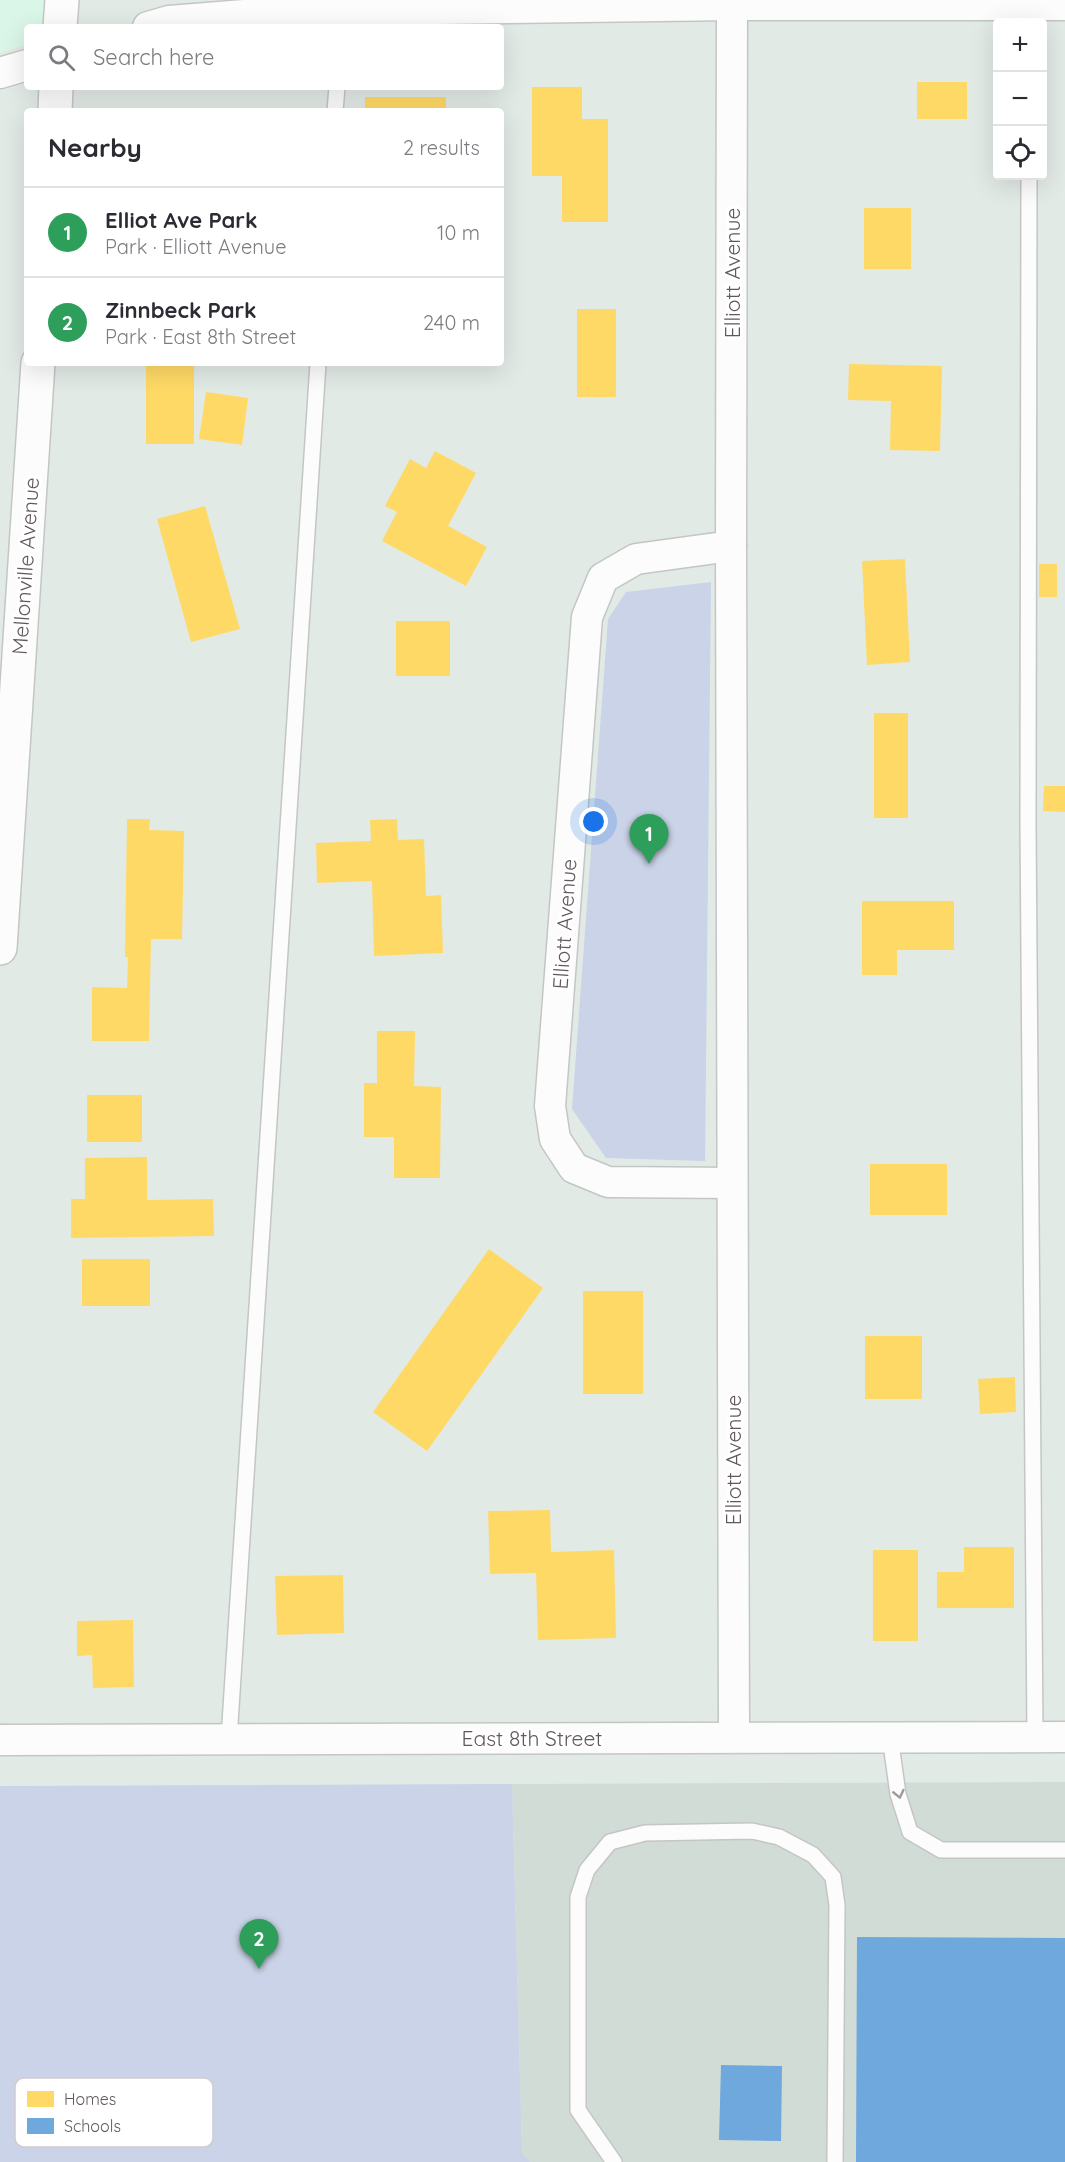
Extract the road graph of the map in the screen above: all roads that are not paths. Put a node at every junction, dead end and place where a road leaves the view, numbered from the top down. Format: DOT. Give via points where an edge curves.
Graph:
graph roads {
  1 [pos="62,0"];
  2 [pos="733,3"];
  3 [pos="1065,5"];
  4 [pos="1029,9"];
  5 [pos="342,12"];
  6 [pos="60,24"];
  7 [pos="158,24"];
  8 [pos="24,66"];
  9 [pos="0,73"];
  10 [pos="56,90"];
  11 [pos="337,90"];
  12 [pos="55,108"];
  13 [pos="335,108"];
  14 [pos="1029,180"];
  15 [pos="38,366"];
  16 [pos="318,366"];
  17 [pos="731,546"];
  18 [pos="8,709"];
  19 [pos="0,948"];
  20 [pos="732,1183"];
  21 [pos="735,1737"];
  22 [pos="890,1737"];
  23 [pos="1035,1737"];
  24 [pos="1065,1737"];
  25 [pos="229,1739"];
  26 [pos="0,1740"];
  27 [pos="1065,1850"];
  28 [pos="614,2162"];
  29 [pos="835,2162"];
  1 -- 6 [label="street"];
  2 -- 4 [label="street"];
  2 -- 5 [label="street"];
  2 -- 17 [label="street, Elliott Avenue"];
  3 -- 4 [label="street"];
  5 -- 7 [label="street" via="294,11"];
  8 -- 9 [label="street"];
  10 -- 12 [label="street"];
  11 -- 13 [label="lane"];
  14 -- 23 [label="lane" via="1028,823"];
  15 -- 18 [label="street, Mellonville Avenue"];
  16 -- 25 [label="lane"];
  17 -- 20 [label="street, Elliott Avenue"];
  17 -- 20 [label="street, Elliott Avenue" via="636,559 603,578 587,616 550,1106 555,1139 574,1168 608,1182"];
  18 -- 19 [label="street, Mellonville Avenue"];
  20 -- 21 [label="street, Elliott Avenue"];
  21 -- 22 [label="street, East 8th Street"];
  21 -- 25 [label="street, East 8th Street"];
  22 -- 23 [label="street, East 8th Street"];
  22 -- 27 [label="lane, one-way" via="898,1794 910,1832 941,1850"];
  23 -- 24 [label="street, East 8th Street"];
  25 -- 26 [label="street, East 8th Street"];
  28 -- 29 [label="lane" via="578,2110 578,1897 587,1870 610,1842 645,1833 752,1831 779,1837 813,1855 833,1877 837,1905"];
}
